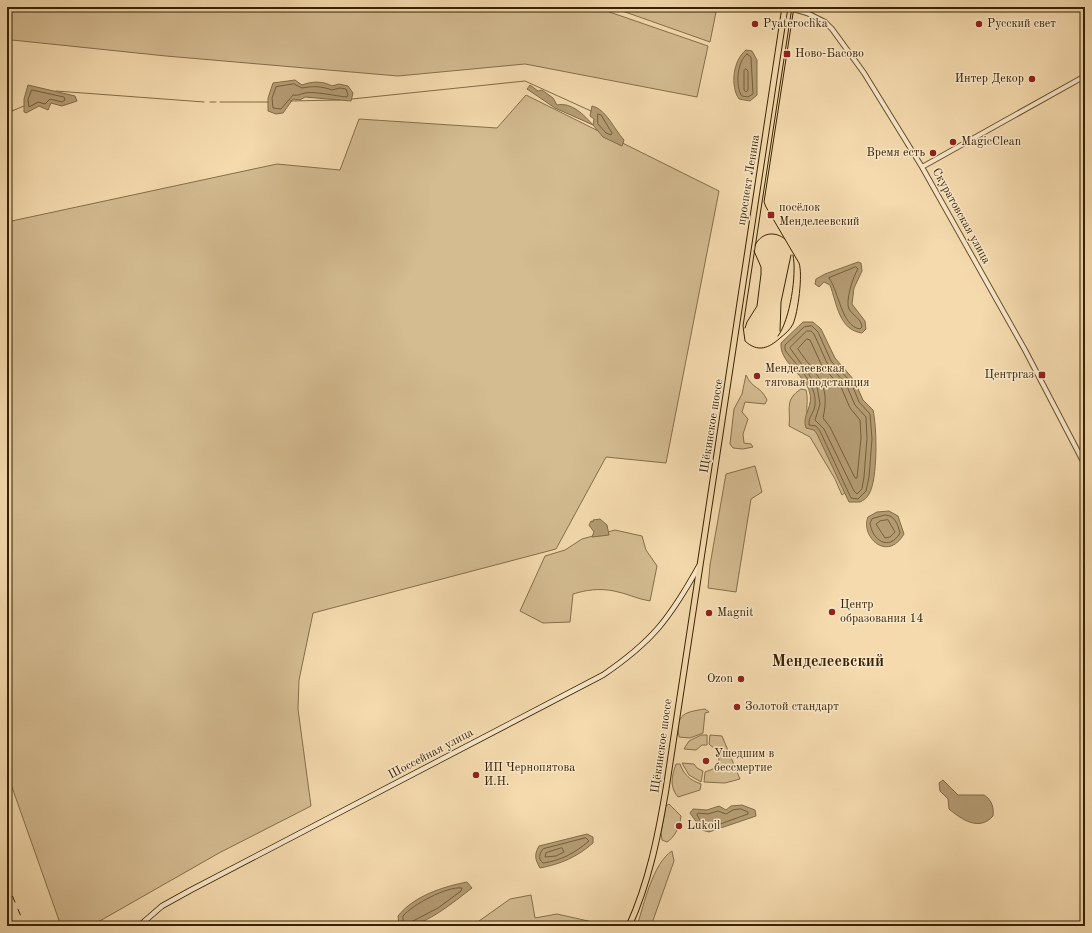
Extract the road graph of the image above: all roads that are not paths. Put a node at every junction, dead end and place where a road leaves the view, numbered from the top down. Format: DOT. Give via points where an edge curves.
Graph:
graph roads {
  1 [pos="786,7"];
  2 [pos="1085,76"];
  3 [pos="922,167"];
  4 [pos="732,356"];
  5 [pos="1085,465"];
  6 [pos="700,565"];
  7 [pos="139,926"];
  8 [pos="629,926"];
  1 -- 3 [label="street, Скуратовская улица" via="817,17 832,29 864,73"];
  1 -- 4 [label="main road, проспект Ленина"];
  2 -- 3 [label="street"];
  3 -- 5 [label="street, Скуратовская улица" via="1025,350"];
  4 -- 6 [label="main road, Щёкинское шоссе"];
  6 -- 7 [label="main road, Шоссейная улица" via="660,628 632,655 603,675 191,890 162,906"];
  6 -- 8 [label="main road, Щёкинское шоссе" via="658,839 643,893"];
}
